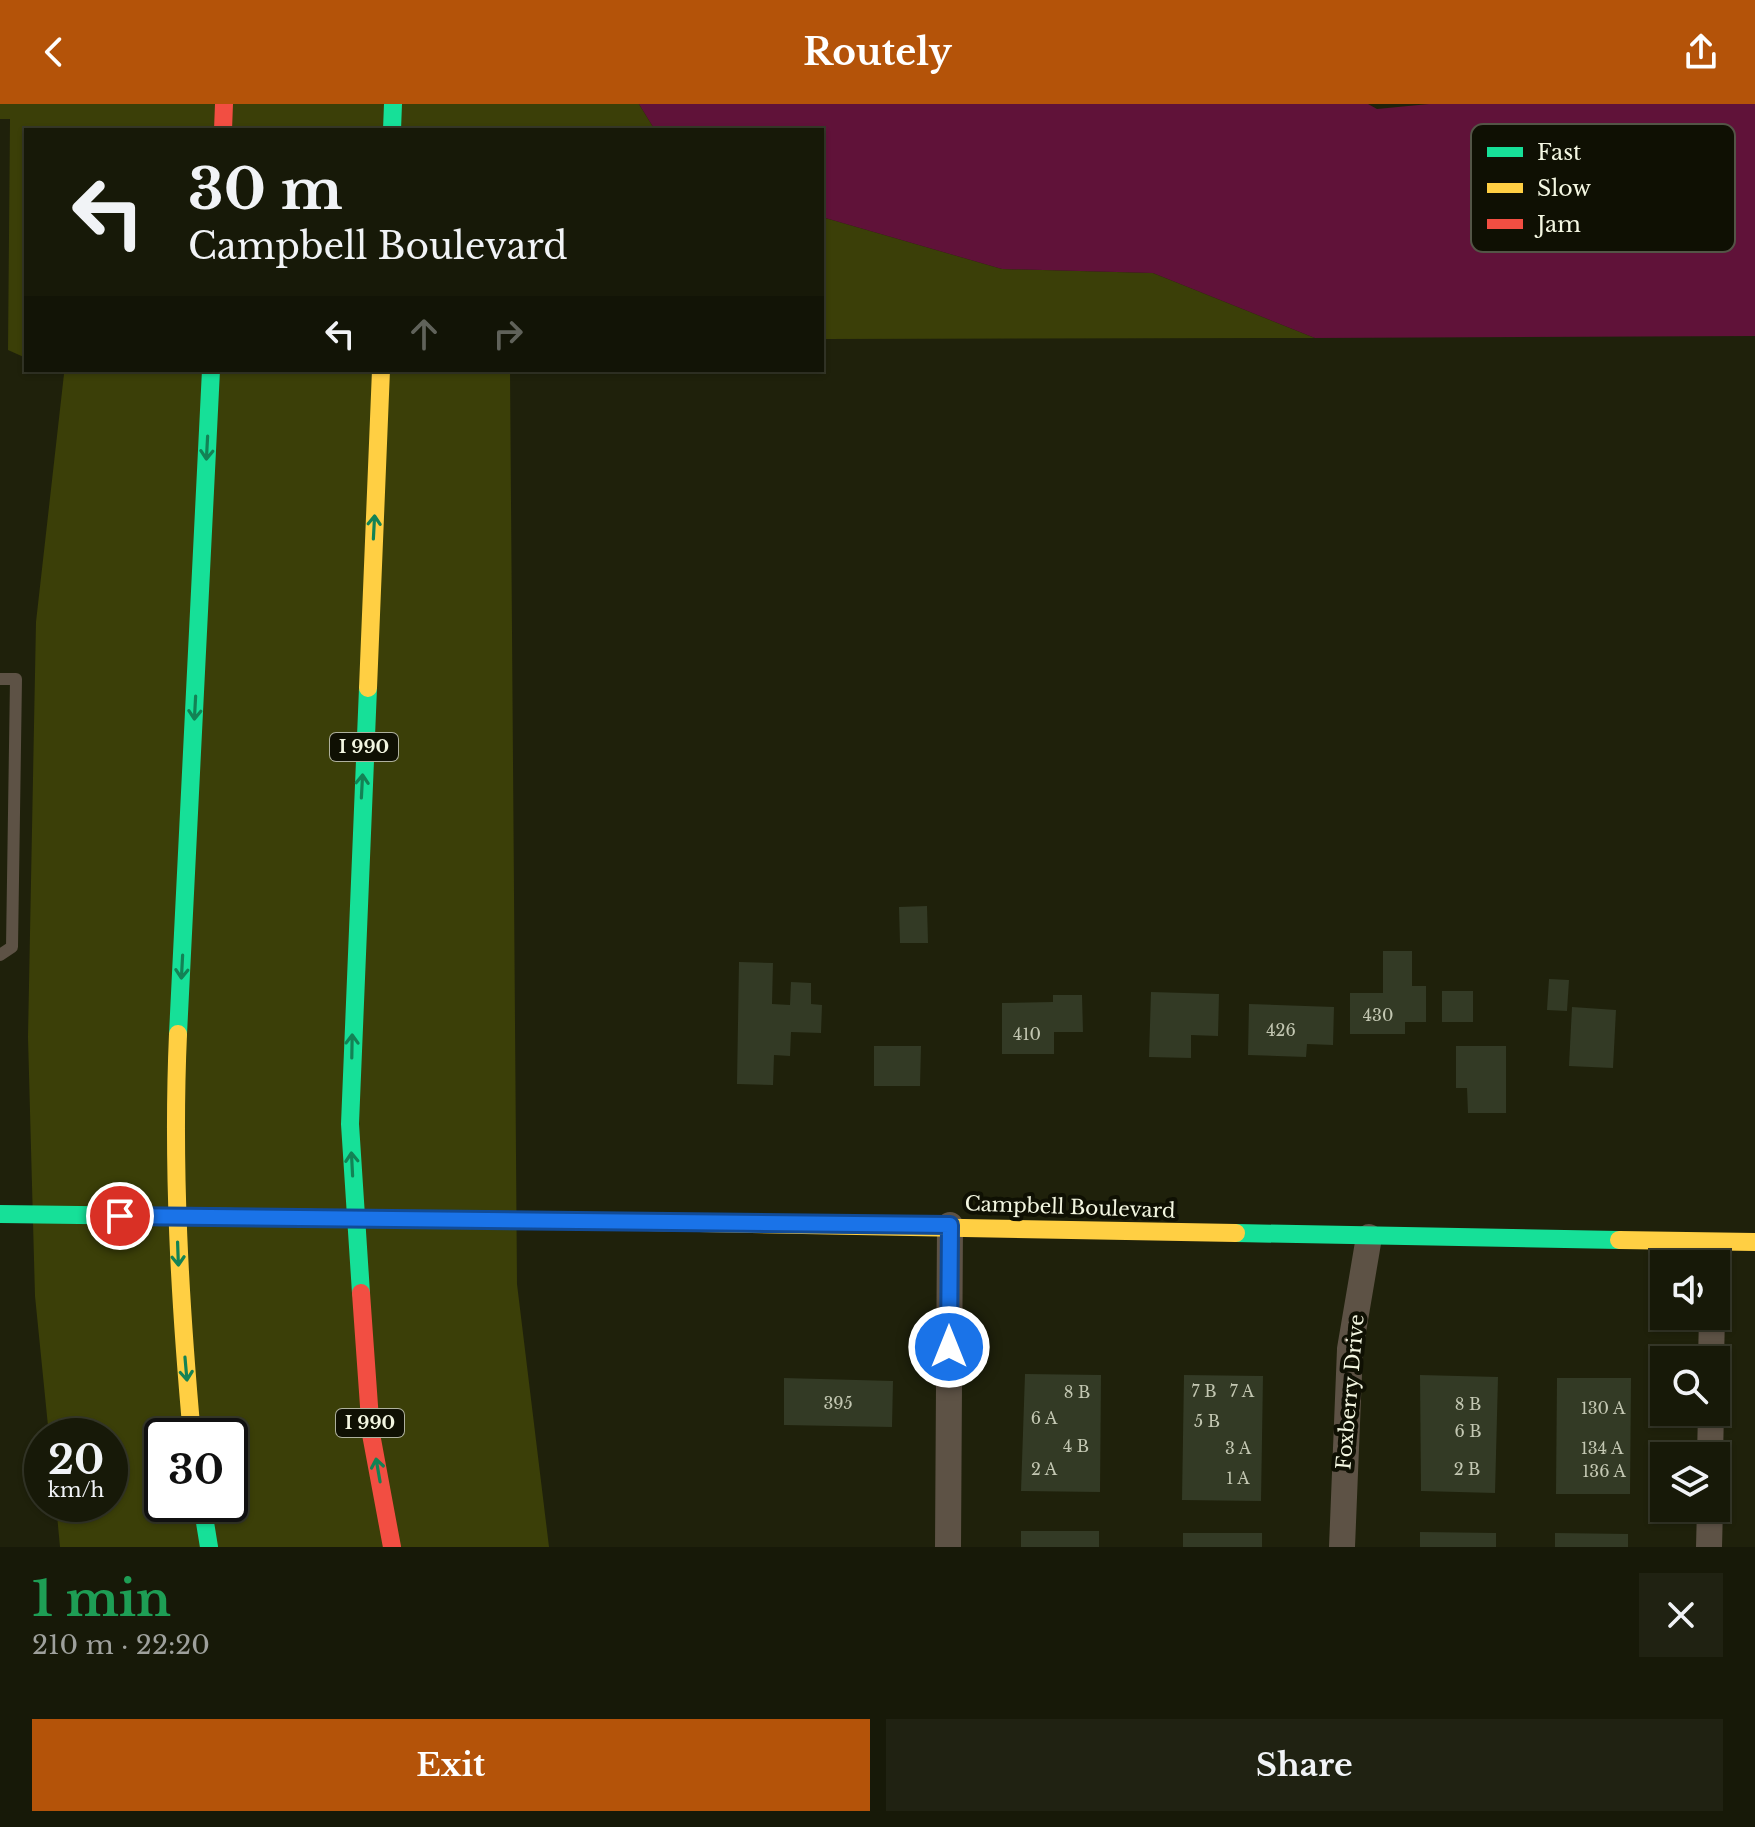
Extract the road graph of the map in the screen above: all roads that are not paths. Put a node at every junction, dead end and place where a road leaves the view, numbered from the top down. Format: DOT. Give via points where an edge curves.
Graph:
graph roads {
  1 [pos="224,104"];
  2 [pos="393,104"];
  3 [pos="223,128"];
  4 [pos="392,128"];
  5 [pos="211,372"];
  6 [pos="381,372"];
  7 [pos="0,679"];
  8 [pos="0,955"];
  9 [pos="0,1214"];
  10 [pos="950,1225"];
  11 [pos="1369,1237"];
  12 [pos="1755,1242"];
  13 [pos="1650,1250"];
  14 [pos="1724,1250"];
  15 [pos="190,1418"];
  16 [pos="205,1522"];
  17 [pos="1710,1522"];
  18 [pos="209,1547"];
  19 [pos="392,1547"];
  20 [pos="948,1547"];
  21 [pos="1342,1547"];
  22 [pos="1709,1547"];
  1 -- 3 [label="main road"];
  2 -- 4 [label="main road"];
  5 -- 15 [label="main road, one-way" via="174,1120 180,1302"];
  19 -- 6 [label="main road, I 990, one-way" via="371,1434 350,1124"];
  7 -- 8 [label="lane" via="16,679 12,947"];
  9 -- 10 [label="main road, Campbell Boulevard"];
  10 -- 11 [label="main road, Campbell Boulevard"];
  10 -- 20 [label="street"];
  11 -- 13 [label="main road, Campbell Boulevard"];
  11 -- 21 [label="street, Foxberry Drive" via="1350,1349"];
  12 -- 14 [label="main road, Campbell Boulevard"];
  16 -- 18 [label="main road"];
  17 -- 22 [label="street"];
}
